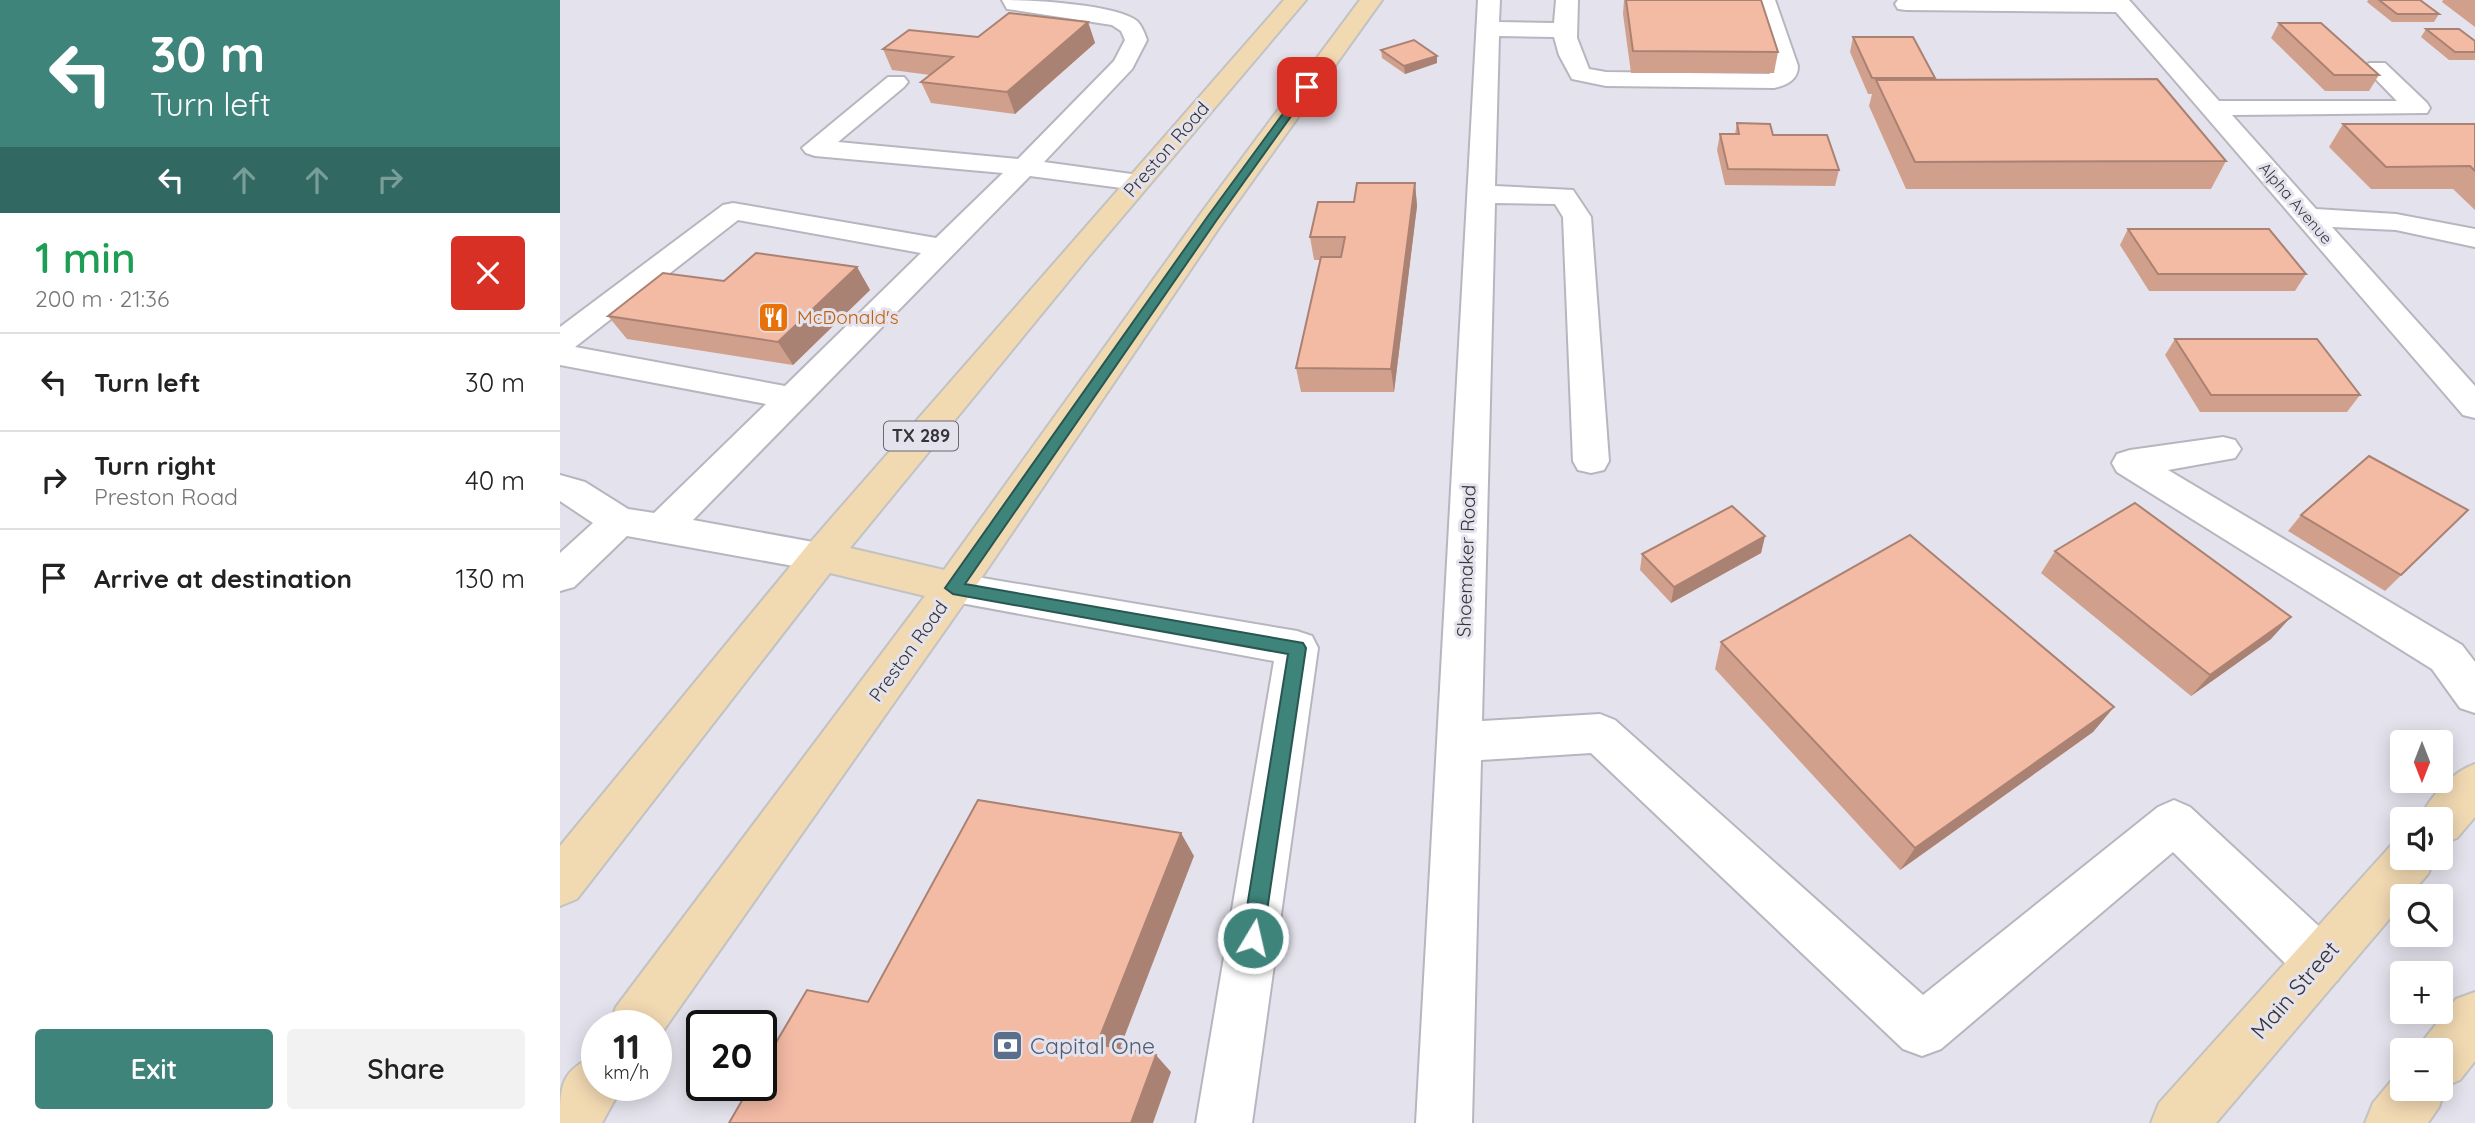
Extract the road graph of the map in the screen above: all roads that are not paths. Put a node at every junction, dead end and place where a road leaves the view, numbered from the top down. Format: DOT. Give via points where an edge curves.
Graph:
graph roads {
  1 [pos="1013,0"];
  2 [pos="1295,0"];
  3 [pos="1371,0"];
  4 [pos="1567,0"];
  5 [pos="1764,0"];
  6 [pos="2120,3"];
  7 [pos="1906,4"];
  8 [pos="1489,14"];
  9 [pos="1563,30"];
  10 [pos="2377,68"];
  11 [pos="897,82"];
  12 [pos="2212,108"];
  13 [pos="1024,167"];
  14 [pos="1137,182"];
  15 [pos="1481,194"];
  16 [pos="2308,217"];
  17 [pos="2475,238"];
  18 [pos="943,248"];
  19 [pos="560,343"];
  20 [pos="560,355"];
  21 [pos="792,398"];
  22 [pos="2475,407"];
  23 [pos="2223,449"];
  24 [pos="1591,461"];
  25 [pos="560,488"];
  26 [pos="619,521"];
  27 [pos="661,528"];
  28 [pos="821,556"];
  29 [pos="560,576"];
  30 [pos="953,588"];
  31 [pos="2475,695"];
  32 [pos="1459,742"];
  33 [pos="2475,784"];
  34 [pos="2453,809"];
  35 [pos="2400,870"];
  36 [pos="560,883"];
  37 [pos="2320,962"];
  38 [pos="647,1010"];
  39 [pos="2475,1018"];
  40 [pos="2453,1046"];
  41 [pos="584,1101"];
  42 [pos="2410,1101"];
  43 [pos="569,1123"];
  44 [pos="1224,1123"];
  45 [pos="1444,1123"];
  46 [pos="2179,1123"];
  47 [pos="2393,1123"];
  1 -- 13 [label="street" via="1030,9 1115,18 1131,28 1136,40 1124,64"];
  2 -- 14 [label="main road, Preston Road / TX 289"];
  3 -- 30 [label="main road, Preston Road"];
  4 -- 9 [label="street"];
  5 -- 9 [label="street" via="1786,66 1786,74 1774,81 1606,79 1580,74"];
  6 -- 7 [label="street"];
  6 -- 12 [label="street, Alpha Avenue"];
  8 -- 9 [label="street"];
  8 -- 15 [label="street, Shoemaker Road"];
  10 -- 12 [label="street" via="2418,108"];
  11 -- 13 [label="street" via="815,148"];
  12 -- 16 [label="street, Alpha Avenue"];
  13 -- 14 [label="street"];
  13 -- 18 [label="street"];
  14 -- 28 [label="main road, Preston Road / TX 289"];
  15 -- 24 [label="street" via="1563,196 1577,217"];
  15 -- 32 [label="street, Shoemaker Road"];
  16 -- 17 [label="street" via="2396,222"];
  16 -- 22 [label="street, Alpha Avenue"];
  18 -- 19 [label="street" via="733,211"];
  18 -- 21 [label="street"];
  20 -- 21 [label="street"];
  21 -- 27 [label="street"];
  23 -- 31 [label="street" via="2130,463 2447,657"];
  25 -- 26 [label="street"];
  26 -- 27 [label="street"];
  26 -- 29 [label="street"];
  27 -- 28 [label="street"];
  28 -- 30 [label="main road"];
  28 -- 36 [label="main road, Preston Road / TX 289"];
  30 -- 38 [label="main road, Preston Road"];
  30 -- 44 [label="street" via="1297,648"];
  32 -- 37 [label="street" via="1601,733 1922,1030 2175,822"];
  32 -- 45 [label="street, Shoemaker Road"];
  33 -- 34 [label="main road"];
  35 -- 37 [label="main road, Main Street"];
  37 -- 46 [label="main road, Main Street"];
  39 -- 40 [label="main road"];
  41 -- 43 [label="main road"];
  42 -- 47 [label="main road"];
}
